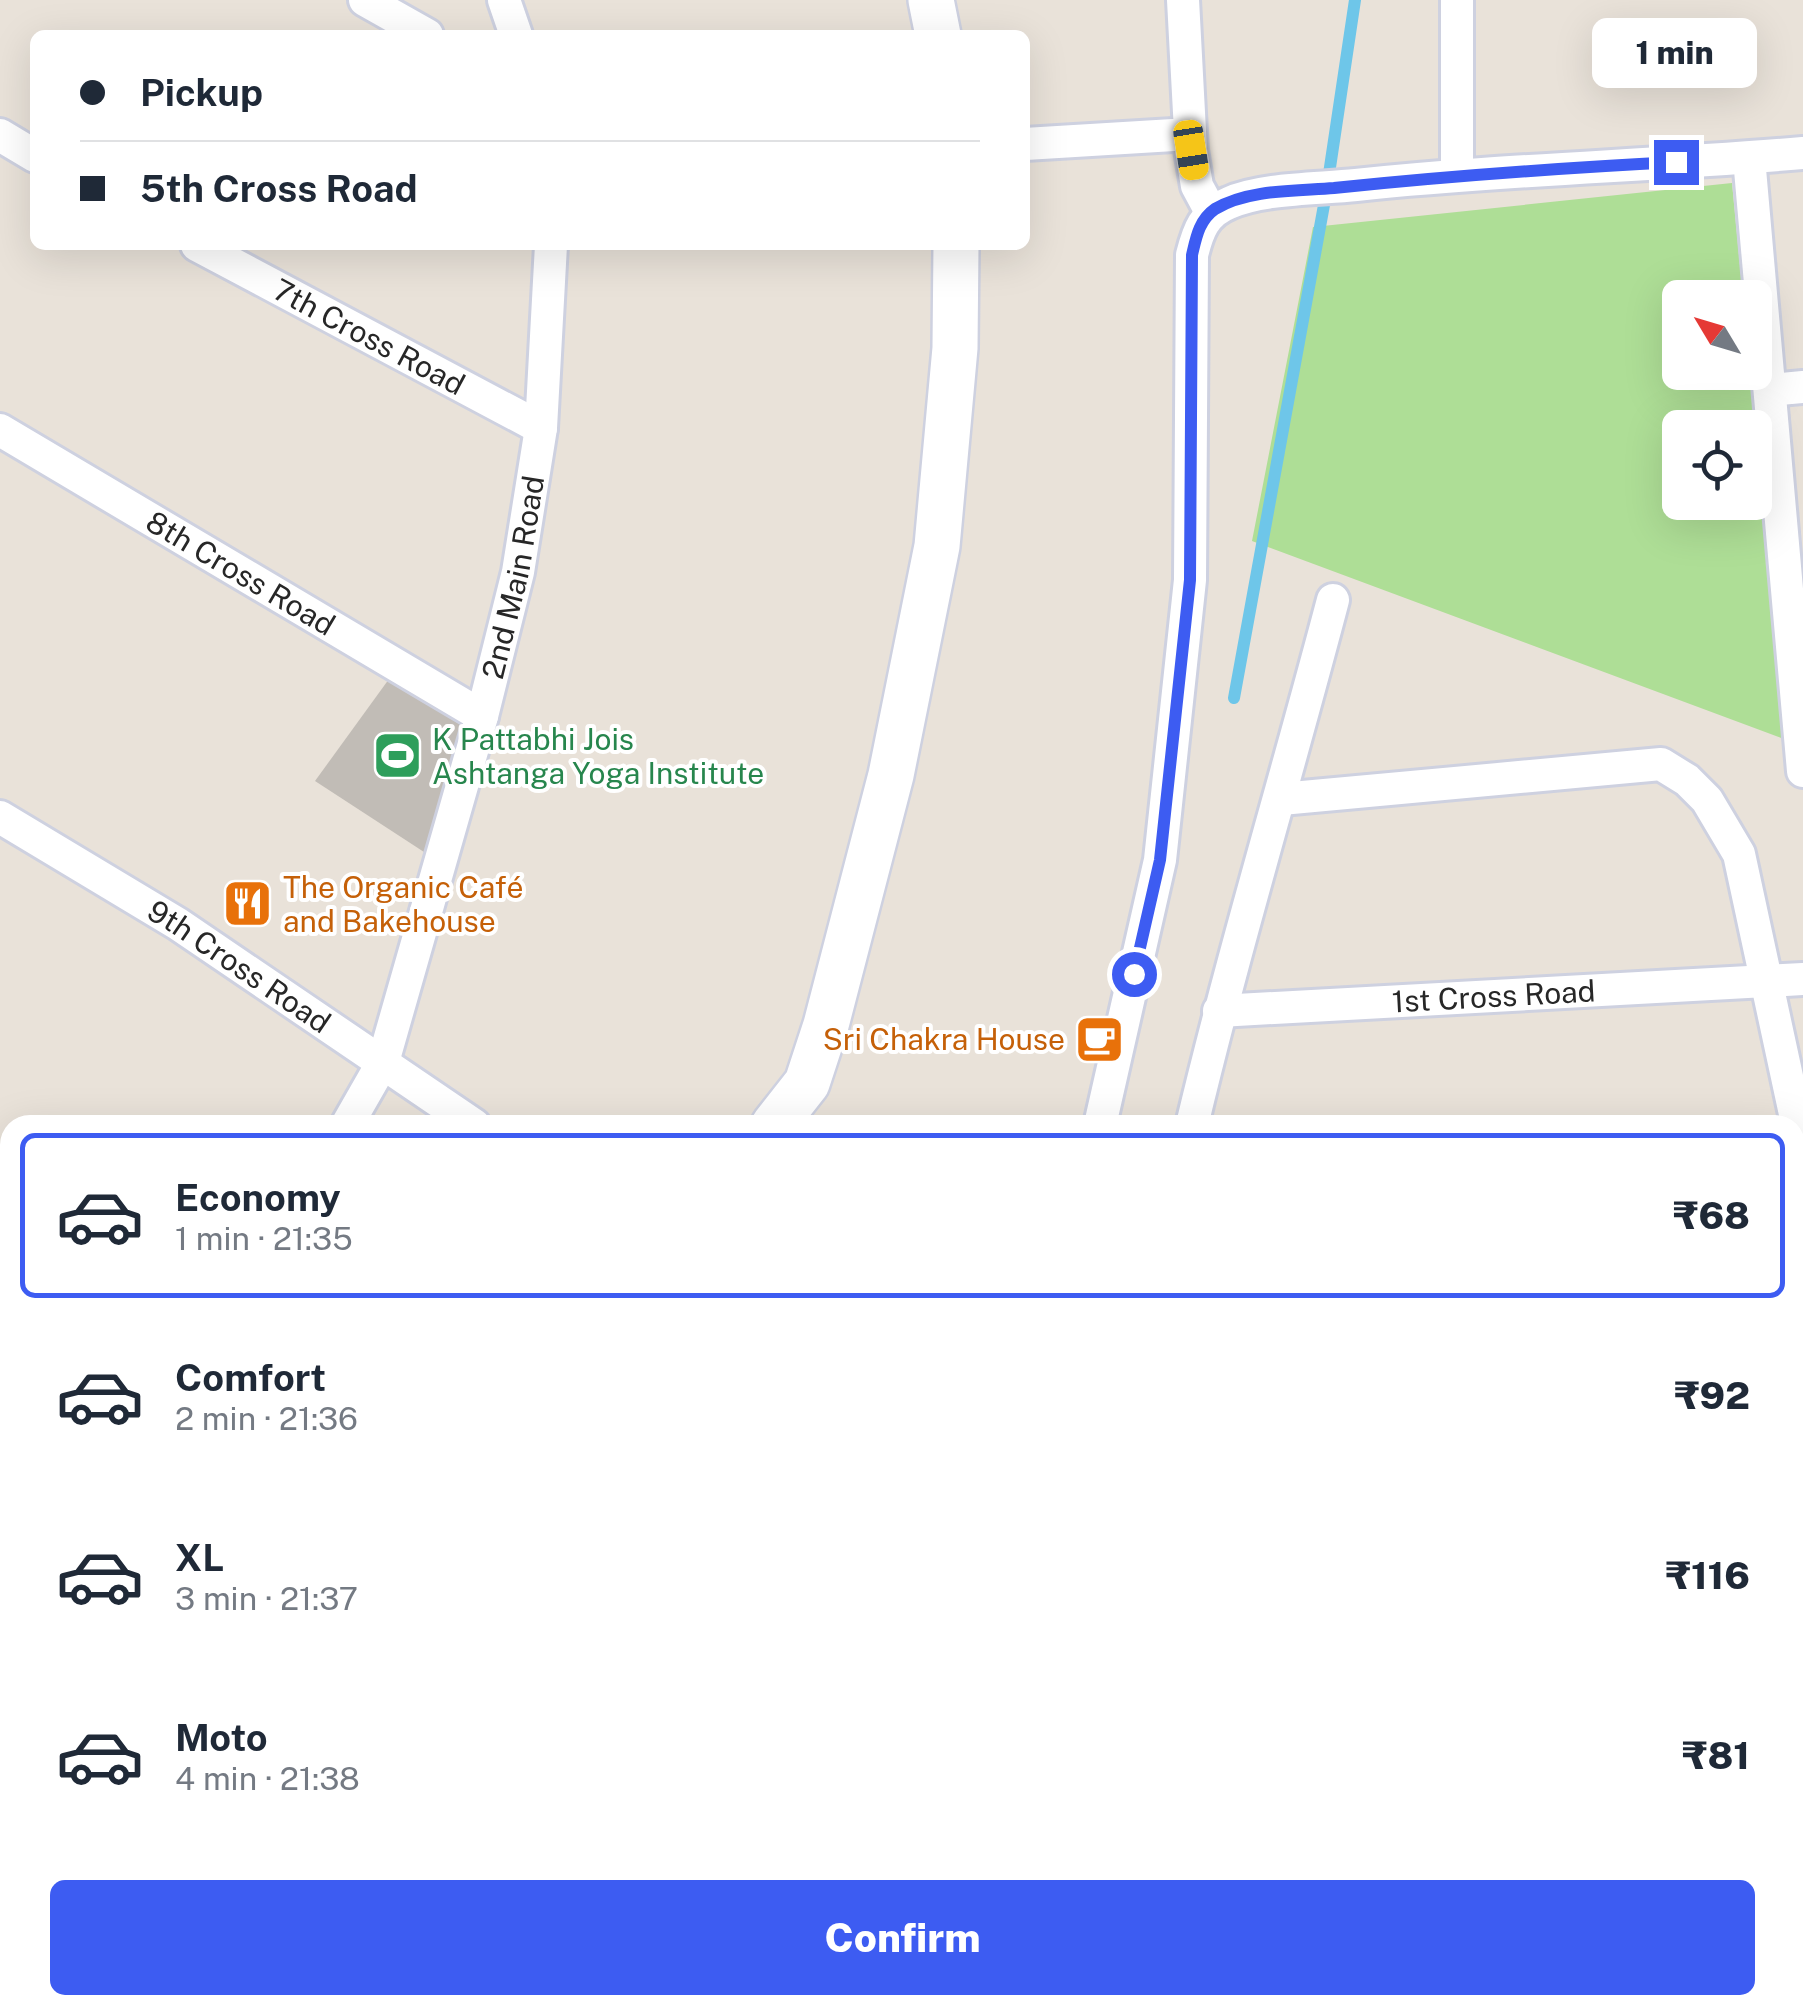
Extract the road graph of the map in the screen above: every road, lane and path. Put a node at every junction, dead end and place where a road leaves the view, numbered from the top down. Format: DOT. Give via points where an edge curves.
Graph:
graph roads {
  1 [pos="365,0"];
  2 [pos="504,0"];
  3 [pos="930,0"];
  4 [pos="1183,0"];
  5 [pos="1458,0"];
  6 [pos="417,30"];
  7 [pos="514,30"];
  8 [pos="937,30"];
  9 [pos="1190,134"];
  10 [pos="0,135"];
  11 [pos="1030,144"];
  12 [pos="30,153"];
  13 [pos="1803,154"];
  14 [pos="1750,158"];
  15 [pos="1458,174"];
  16 [pos="1211,212"];
  17 [pos="206,250"];
  18 [pos="551,250"];
  19 [pos="956,250"];
  20 [pos="1787,388"];
  21 [pos="541,428"];
  22 [pos="0,430"];
  23 [pos="1796,599"];
  24 [pos="1333,600"];
  25 [pos="482,716"];
  26 [pos="1803,771"];
  27 [pos="1281,800"];
  28 [pos="0,817"];
  29 [pos="1787,980"];
  30 [pos="1219,1011"];
  31 [pos="383,1062"];
  32 [pos="804,1104"];
  33 [pos="353,1115"];
  34 [pos="460,1115"];
  35 [pos="1102,1115"];
  36 [pos="1194,1115"];
  37 [pos="1800,1115"];
  1 -- 6 [label="street"];
  2 -- 7 [label="street"];
  3 -- 8 [label="main road"];
  4 -- 9 [label="street"];
  5 -- 15 [label="street"];
  9 -- 11 [label="street"];
  9 -- 16 [label="street" via="1197,186"];
  10 -- 12 [label="street"];
  13 -- 14 [label="street"];
  14 -- 15 [label="street"];
  14 -- 20 [label="street"];
  15 -- 16 [label="street" via="1232,200"];
  16 -- 35 [label="street" via="1198,229 1192,255 1190,580 1160,860"];
  17 -- 21 [label="street, 7th Cross Road"];
  18 -- 21 [label="street, 2nd Main Road"];
  19 -- 32 [label="main road" via="955,348 937,546 890,775"];
  20 -- 23 [label="street"];
  21 -- 25 [label="street, 2nd Main Road" via="518,572"];
  22 -- 25 [label="street, 8th Cross Road"];
  23 -- 26 [label="street"];
  24 -- 27 [label="street"];
  25 -- 31 [label="street, 2nd Main Road"];
  27 -- 29 [label="street" via="1661,764 1707,800 1740,854"];
  27 -- 30 [label="street"];
  28 -- 31 [label="street, 9th Cross Road" via="178,924"];
  29 -- 30 [label="street, 1st Cross Road"];
  29 -- 37 [label="street"];
  30 -- 36 [label="street"];
  31 -- 33 [label="street, 2nd Main Road"];
  31 -- 34 [label="street, 9th Cross Road"];
}
